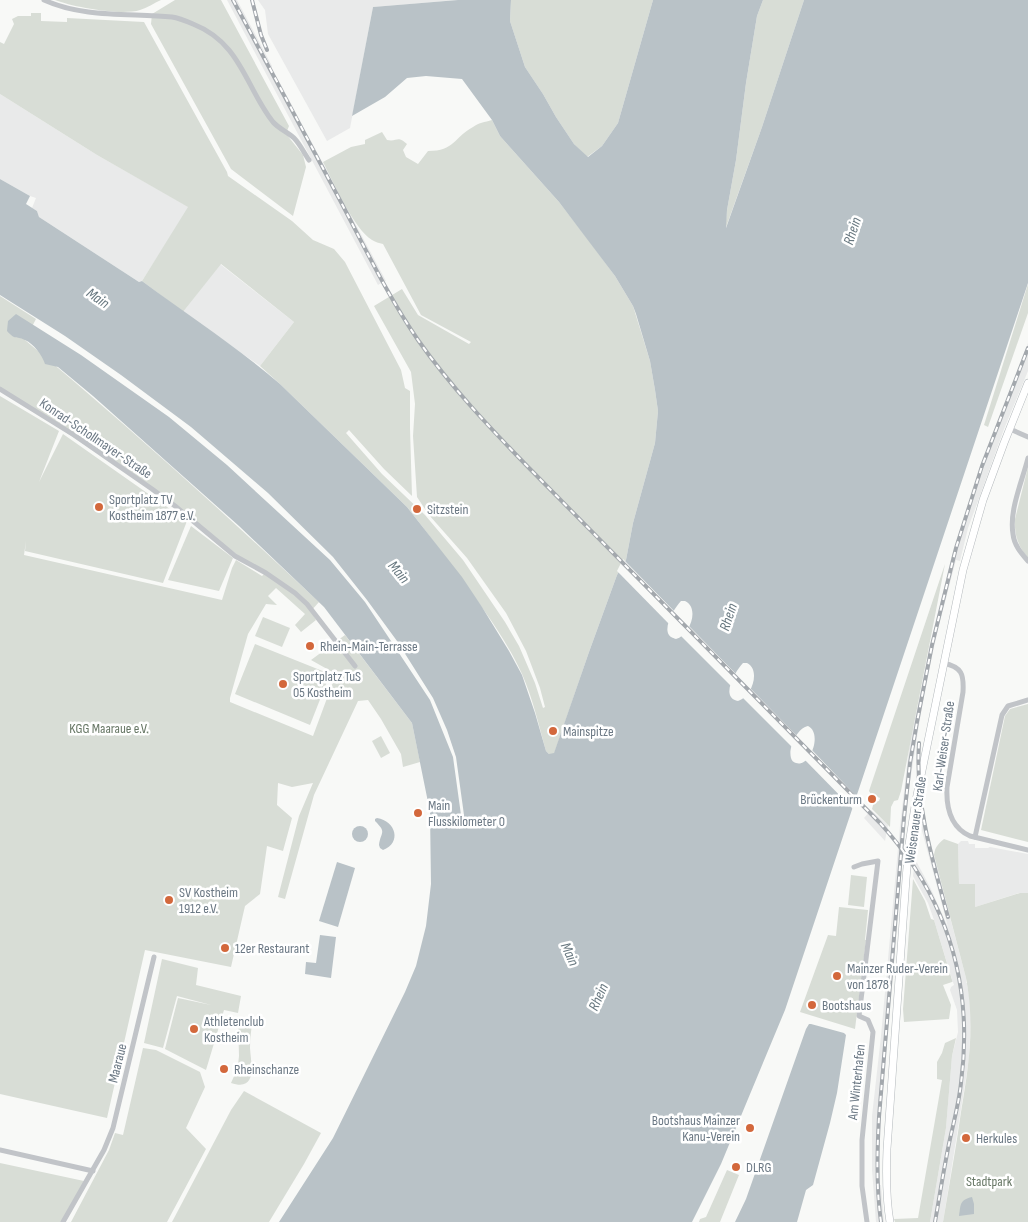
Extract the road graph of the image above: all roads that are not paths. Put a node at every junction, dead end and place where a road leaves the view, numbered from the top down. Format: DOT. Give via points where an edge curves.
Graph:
graph roads {
  1 [pos="44,0"];
  2 [pos="309,160"];
  3 [pos="1028,384"];
  4 [pos="0,389"];
  5 [pos="1010,429"];
  6 [pos="1028,437"];
  7 [pos="1028,458"];
  8 [pos="1028,561"];
  9 [pos="943,663"];
  10 [pos="355,666"];
  11 [pos="1028,700"];
  12 [pos="975,837"];
  13 [pos="1028,850"];
  14 [pos="854,867"];
  15 [pos="154,957"];
  16 [pos="0,1150"];
  17 [pos="92,1171"];
  18 [pos="64,1222"];
  19 [pos="867,1222"];
  20 [pos="890,1222"];
  1 -- 2 [label="street" via="69,9 174,18 202,28 224,43 261,104 275,123 294,138"];
  3 -- 5 [label="main road, Weisenauer Straße"];
  4 -- 10 [label="street, Konrad-Schollmayer-Straße" via="74,435 175,506 235,556 295,593"];
  5 -- 6 [label="street"];
  5 -- 9 [label="main road, Weisenauer Straße" via="982,500"];
  7 -- 8 [label="street" via="1012,524 1014,539"];
  9 -- 12 [label="street, Karl-Weiser-Straße" via="958,669 964,679 948,778 948,807 959,828"];
  9 -- 20 [label="main road, Weisenauer Straße" via="909,844 887,1149"];
  11 -- 12 [label="street" via="1008,706 1002,715"];
  12 -- 13 [label="street, Karl-Weiser-Straße"];
  14 -- 19 [label="street, Am Winterhafen" via="878,861 859,1016 868,1020 873,1032 862,1140 862,1186"];
  15 -- 17 [label="street, Maaraue" via="113,1128"];
  16 -- 17 [label="street"];
  17 -- 18 [label="street, Maaraue"];
}
